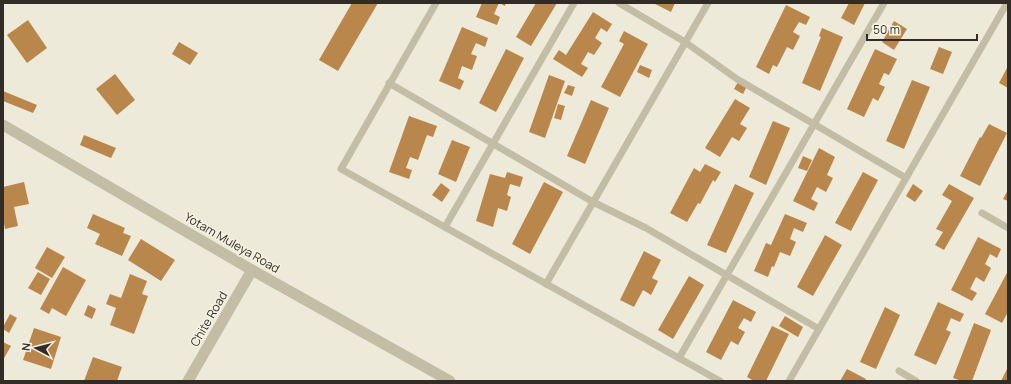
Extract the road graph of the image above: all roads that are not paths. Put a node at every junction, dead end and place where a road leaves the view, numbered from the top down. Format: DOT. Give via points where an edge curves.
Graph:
graph roads {
  1 [pos="436,3"];
  2 [pos="574,3"];
  3 [pos="619,3"];
  4 [pos="708,3"];
  5 [pos="884,3"];
  6 [pos="1007,3"];
  7 [pos="685,42"];
  8 [pos="390,83"];
  9 [pos="814,124"];
  10 [pos="3,125"];
  11 [pos="493,144"];
  12 [pos="906,178"];
  13 [pos="593,202"];
  14 [pos="982,213"];
  15 [pos="445,227"];
  16 [pos="1008,228"];
  17 [pos="252,270"];
  18 [pos="727,275"];
  19 [pos="546,284"];
  20 [pos="819,329"];
  21 [pos="679,358"];
  22 [pos="899,371"];
  23 [pos="188,381"];
  24 [pos="450,381"];
  25 [pos="720,381"];
  26 [pos="789,381"];
  27 [pos="916,381"];
  1 -- 8 [label="lane"];
  2 -- 11 [label="lane"];
  3 -- 7 [label="lane"];
  4 -- 7 [label="lane"];
  5 -- 9 [label="lane"];
  6 -- 12 [label="lane"];
  7 -- 9 [label="lane" via="737,79"];
  7 -- 13 [label="lane"];
  8 -- 11 [label="lane"];
  8 -- 15 [label="lane" via="341,168"];
  9 -- 12 [label="lane"];
  9 -- 18 [label="lane"];
  10 -- 17 [label="street, Yotam Muleya Road"];
  11 -- 13 [label="lane"];
  11 -- 15 [label="lane"];
  12 -- 20 [label="lane"];
  13 -- 18 [label="lane" via="646,228"];
  13 -- 19 [label="lane"];
  14 -- 16 [label="lane"];
  15 -- 19 [label="lane"];
  17 -- 23 [label="street, Chite Road"];
  17 -- 24 [label="street, Yotam Muleya Road"];
  18 -- 20 [label="lane"];
  18 -- 21 [label="lane"];
  19 -- 21 [label="lane"];
  20 -- 26 [label="lane"];
  21 -- 25 [label="lane"];
  22 -- 27 [label="lane"];
}
